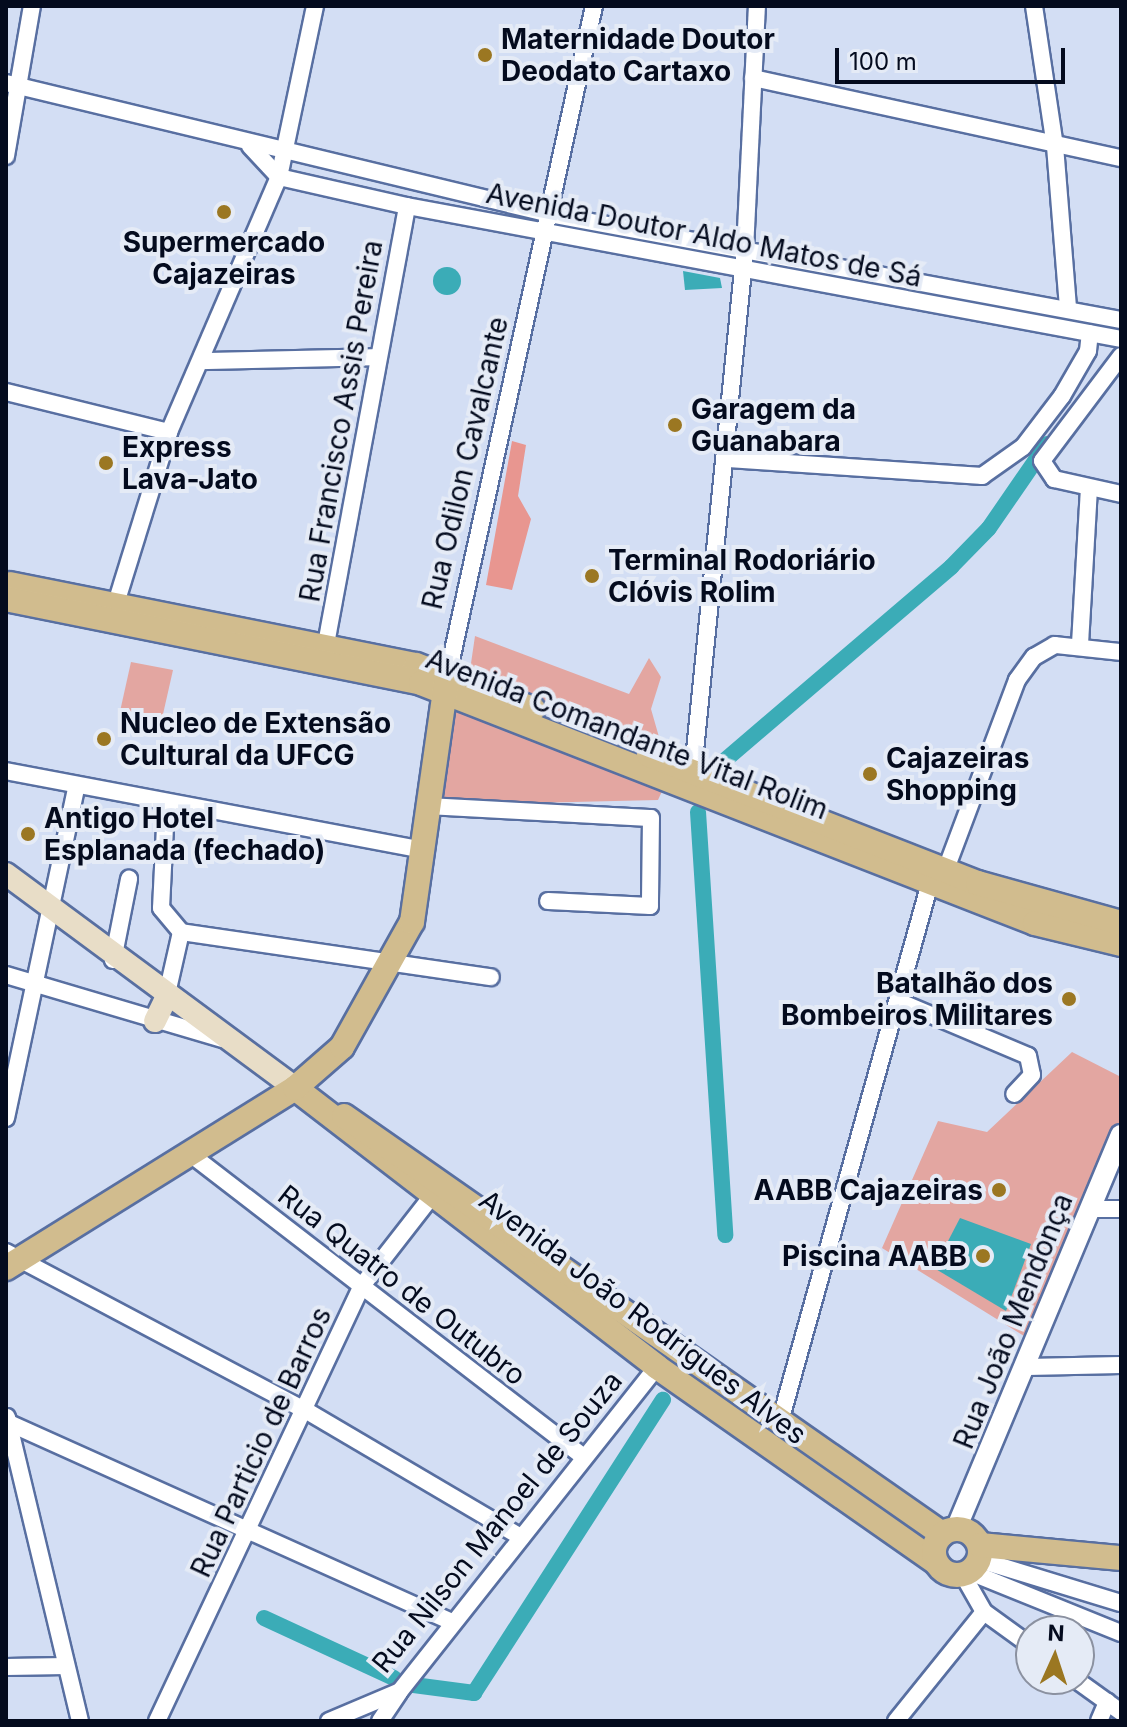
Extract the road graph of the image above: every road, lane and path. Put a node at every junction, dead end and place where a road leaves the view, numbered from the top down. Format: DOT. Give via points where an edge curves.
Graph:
graph roads {
  1 [pos="32,6"];
  2 [pos="315,6"];
  3 [pos="594,6"];
  4 [pos="757,6"];
  5 [pos="1034,6"];
  6 [pos="753,78"];
  7 [pos="12,85"];
  8 [pos="250,146"];
  9 [pos="1055,146"];
  10 [pos="285,149"];
  11 [pos="6,156"];
  12 [pos="1121,158"];
  13 [pos="279,177"];
  14 [pos="451,190"];
  15 [pos="407,206"];
  16 [pos="447,214"];
  17 [pos="554,215"];
  18 [pos="550,232"];
  19 [pos="745,250"];
  20 [pos="741,271"];
  21 [pos="1068,309"];
  22 [pos="1114,318"];
  23 [pos="1095,334"];
  24 [pos="1121,339"];
  25 [pos="1121,356"];
  26 [pos="375,357"];
  27 [pos="205,361"];
  28 [pos="6,392"];
  29 [pos="169,432"];
  30 [pos="728,459"];
  31 [pos="1089,488"];
  32 [pos="1121,494"];
  33 [pos="6,583"];
  34 [pos="6,599"];
  35 [pos="113,612"];
  36 [pos="326,644"];
  37 [pos="1080,644"];
  38 [pos="1121,652"];
  39 [pos="445,682"];
  40 [pos="6,771"];
  41 [pos="693,771"];
  42 [pos="76,789"];
  43 [pos="166,806"];
  44 [pos="426,806"];
  45 [pos="426,850"];
  46 [pos="6,874"];
  47 [pos="938,876"];
  48 [pos="129,879"];
  49 [pos="548,901"];
  50 [pos="50,913"];
  51 [pos="1121,923"];
  52 [pos="181,932"];
  53 [pos="1121,944"];
  54 [pos="113,960"];
  55 [pos="393,965"];
  56 [pos="6,975"];
  57 [pos="491,977"];
  58 [pos="36,983"];
  59 [pos="166,998"];
  60 [pos="898,1001"];
  61 [pos="155,1021"];
  62 [pos="222,1039"];
  63 [pos="295,1088"];
  64 [pos="1014,1094"];
  65 [pos="323,1108"];
  66 [pos="6,1118"];
  67 [pos="1121,1135"];
  68 [pos="189,1153"];
  69 [pos="431,1197"];
  70 [pos="1089,1209"];
  71 [pos="1121,1209"];
  72 [pos="12,1259"];
  73 [pos="361,1287"];
  74 [pos="1121,1365"];
  75 [pos="657,1367"];
  76 [pos="1027,1367"];
  77 [pos="305,1410"];
  78 [pos="8,1417"];
  79 [pos="779,1425"];
  80 [pos="584,1457"];
  81 [pos="252,1529"];
  82 [pos="949,1531"];
  83 [pos="521,1537"];
  84 [pos="1121,1558"];
  85 [pos="936,1562"];
  86 [pos="973,1563"];
  87 [pos="1117,1602"];
  88 [pos="984,1612"];
  89 [pos="451,1622"];
  90 [pos="1113,1630"];
  91 [pos="1015,1634"];
  92 [pos="66,1666"];
  93 [pos="6,1667"];
  94 [pos="400,1691"];
  95 [pos="1095,1693"];
  96 [pos="1114,1707"];
  97 [pos="80,1721"];
  98 [pos="157,1721"];
  99 [pos="329,1721"];
  100 [pos="380,1721"];
  101 [pos="896,1721"];
  102 [pos="1099,1721"];
  1 -- 7 [label="street"];
  2 -- 10 [label="street"];
  3 -- 17 [label="street, Rua Odilon Cavalcante"];
  4 -- 6 [label="street"];
  5 -- 9 [label="street"];
  6 -- 9 [label="street"];
  6 -- 19 [label="street"];
  7 -- 8 [label="street, Avenida Doutor Aldo Matos de Sá"];
  7 -- 11 [label="street"];
  8 -- 10 [label="street, Avenida Doutor Aldo Matos de Sá"];
  8 -- 13 [label="street"];
  9 -- 12 [label="street"];
  9 -- 21 [label="street"];
  10 -- 13 [label="street"];
  10 -- 14 [label="street, Avenida Doutor Aldo Matos de Sá"];
  13 -- 15 [label="street, Avenida Doutor Aldo Matos de Sá"];
  13 -- 27 [label="street"];
  14 -- 16 [label="street"];
  14 -- 17 [label="street, Avenida Doutor Aldo Matos de Sá"];
  15 -- 16 [label="street, Avenida Doutor Aldo Matos de Sá"];
  15 -- 26 [label="street, Rua Francisco Assis Pereira"];
  16 -- 18 [label="street, Avenida Doutor Aldo Matos de Sá"];
  17 -- 18 [label="street, Rua Odilon Cavalcante"];
  17 -- 19 [label="street, Avenida Doutor Aldo Matos de Sá"];
  18 -- 20 [label="street, Avenida Doutor Aldo Matos de Sá"];
  18 -- 39 [label="street, Rua Odilon Cavalcante"];
  19 -- 20 [label="street"];
  19 -- 21 [label="street, Avenida Doutor Aldo Matos de Sá"];
  20 -- 23 [label="street, Avenida Doutor Aldo Matos de Sá"];
  20 -- 30 [label="street"];
  21 -- 22 [label="street, Avenida Doutor Aldo Matos de Sá"];
  23 -- 24 [label="street, Avenida Doutor Aldo Matos de Sá"];
  23 -- 30 [label="street" via="1062,396 1023,447 982,476"];
  25 -- 31 [label="street" via="1042,461 1054,479"];
  26 -- 27 [label="street"];
  26 -- 36 [label="street, Rua Francisco Assis Pereira"];
  27 -- 29 [label="street"];
  28 -- 29 [label="street"];
  29 -- 35 [label="street"];
  30 -- 41 [label="street"];
  31 -- 32 [label="street"];
  31 -- 37 [label="street"];
  33 -- 35 [label="main road, Avenida Comandante Vital Rolim"];
  34 -- 35 [label="main road, Avenida Comandante Vital Rolim"];
  35 -- 36 [label="main road, Avenida Comandante Vital Rolim"];
  35 -- 39 [label="main road, Avenida Comandante Vital Rolim"];
  36 -- 39 [label="main road, Avenida Comandante Vital Rolim"];
  37 -- 38 [label="street"];
  37 -- 47 [label="street" via="1055,645 1017,680"];
  39 -- 41 [label="main road, Avenida Comandante Vital Rolim"];
  39 -- 44 [label="main road, Rua Odilon Cavalcante"];
  39 -- 47 [label="main road, Avenida Comandante Vital Rolim"];
  40 -- 42 [label="street"];
  41 -- 47 [label="main road, Avenida Comandante Vital Rolim"];
  42 -- 43 [label="street"];
  42 -- 50 [label="street"];
  43 -- 45 [label="street"];
  43 -- 52 [label="street" via="161,908"];
  44 -- 45 [label="main road, Rua Odilon Cavalcante"];
  44 -- 49 [label="street" via="651,818 650,906"];
  45 -- 55 [label="main road, Rua Odilon Cavalcante" via="412,922"];
  46 -- 50 [label="main road, Avenida João Rodrigues Alves"];
  47 -- 51 [label="main road, Avenida Comandante Vital Rolim"];
  47 -- 53 [label="main road, Avenida Comandante Vital Rolim"];
  47 -- 60 [label="street"];
  48 -- 54 [label="street"];
  50 -- 54 [label="main road, Avenida João Rodrigues Alves"];
  50 -- 58 [label="street"];
  52 -- 55 [label="street"];
  52 -- 59 [label="street"];
  54 -- 59 [label="main road, Avenida João Rodrigues Alves"];
  55 -- 57 [label="street"];
  55 -- 63 [label="main road, Rua Odilon Cavalcante" via="342,1047"];
  56 -- 58 [label="street"];
  58 -- 61 [label="street"];
  58 -- 66 [label="street"];
  59 -- 61 [label="main road"];
  59 -- 62 [label="main road, Avenida João Rodrigues Alves"];
  60 -- 64 [label="street" via="1028,1056 1032,1075"];
  60 -- 79 [label="street"];
  61 -- 62 [label="street"];
  62 -- 63 [label="main road, Avenida João Rodrigues Alves"];
  63 -- 65 [label="main road, Avenida João Rodrigues Alves"];
  63 -- 68 [label="main road, Rua Odilon Cavalcante"];
  65 -- 69 [label="main road, Avenida João Rodrigues Alves"];
  65 -- 79 [label="main road, Avenida João Rodrigues Alves" via="377,1133"];
  67 -- 70 [label="street, Rua João Mendonça"];
  68 -- 72 [label="main road, Rua Odilon Cavalcante"];
  68 -- 73 [label="street, Rua Quatro de Outubro"];
  69 -- 73 [label="street, Rua Particio de Barros"];
  69 -- 75 [label="main road, Avenida João Rodrigues Alves"];
  70 -- 71 [label="street"];
  70 -- 76 [label="street, Rua João Mendonça"];
  72 -- 77 [label="street"];
  73 -- 77 [label="street, Rua Particio de Barros"];
  73 -- 80 [label="street, Rua Quatro de Outubro"];
  74 -- 76 [label="street"];
  75 -- 80 [label="street, Rua Nilson Manoel de Souza"];
  75 -- 85 [label="main road, Avenida João Rodrigues Alves"];
  76 -- 82 [label="street, Rua João Mendonça"];
  77 -- 81 [label="street, Rua Particio de Barros"];
  77 -- 83 [label="street"];
  78 -- 81 [label="street"];
  78 -- 92 [label="street"];
  79 -- 82 [label="main road, Avenida João Rodrigues Alves"];
  80 -- 83 [label="street, Rua Nilson Manoel de Souza"];
  81 -- 89 [label="street"];
  81 -- 98 [label="street, Rua Particio de Barros"];
  82 -- 85 [label="main road"];
  82 -- 86 [label="main road, Avenida João Rodrigues Alves"];
  83 -- 89 [label="street, Rua Nilson Manoel de Souza"];
  84 -- 86 [label="main road"];
  85 -- 86 [label="main road, Avenida João Rodrigues Alves"];
  86 -- 87 [label="street"];
  86 -- 88 [label="street"];
  86 -- 90 [label="street"];
  87 -- 90 [label="street"];
  88 -- 91 [label="street"];
  88 -- 101 [label="street"];
  89 -- 94 [label="street, Rua Nilson Manoel de Souza"];
  92 -- 93 [label="street"];
  92 -- 97 [label="street"];
  94 -- 99 [label="street, Rua Nilson Manoel de Souza"];
  94 -- 100 [label="street"];
  95 -- 96 [label="street"];
  96 -- 102 [label="street"];
}
